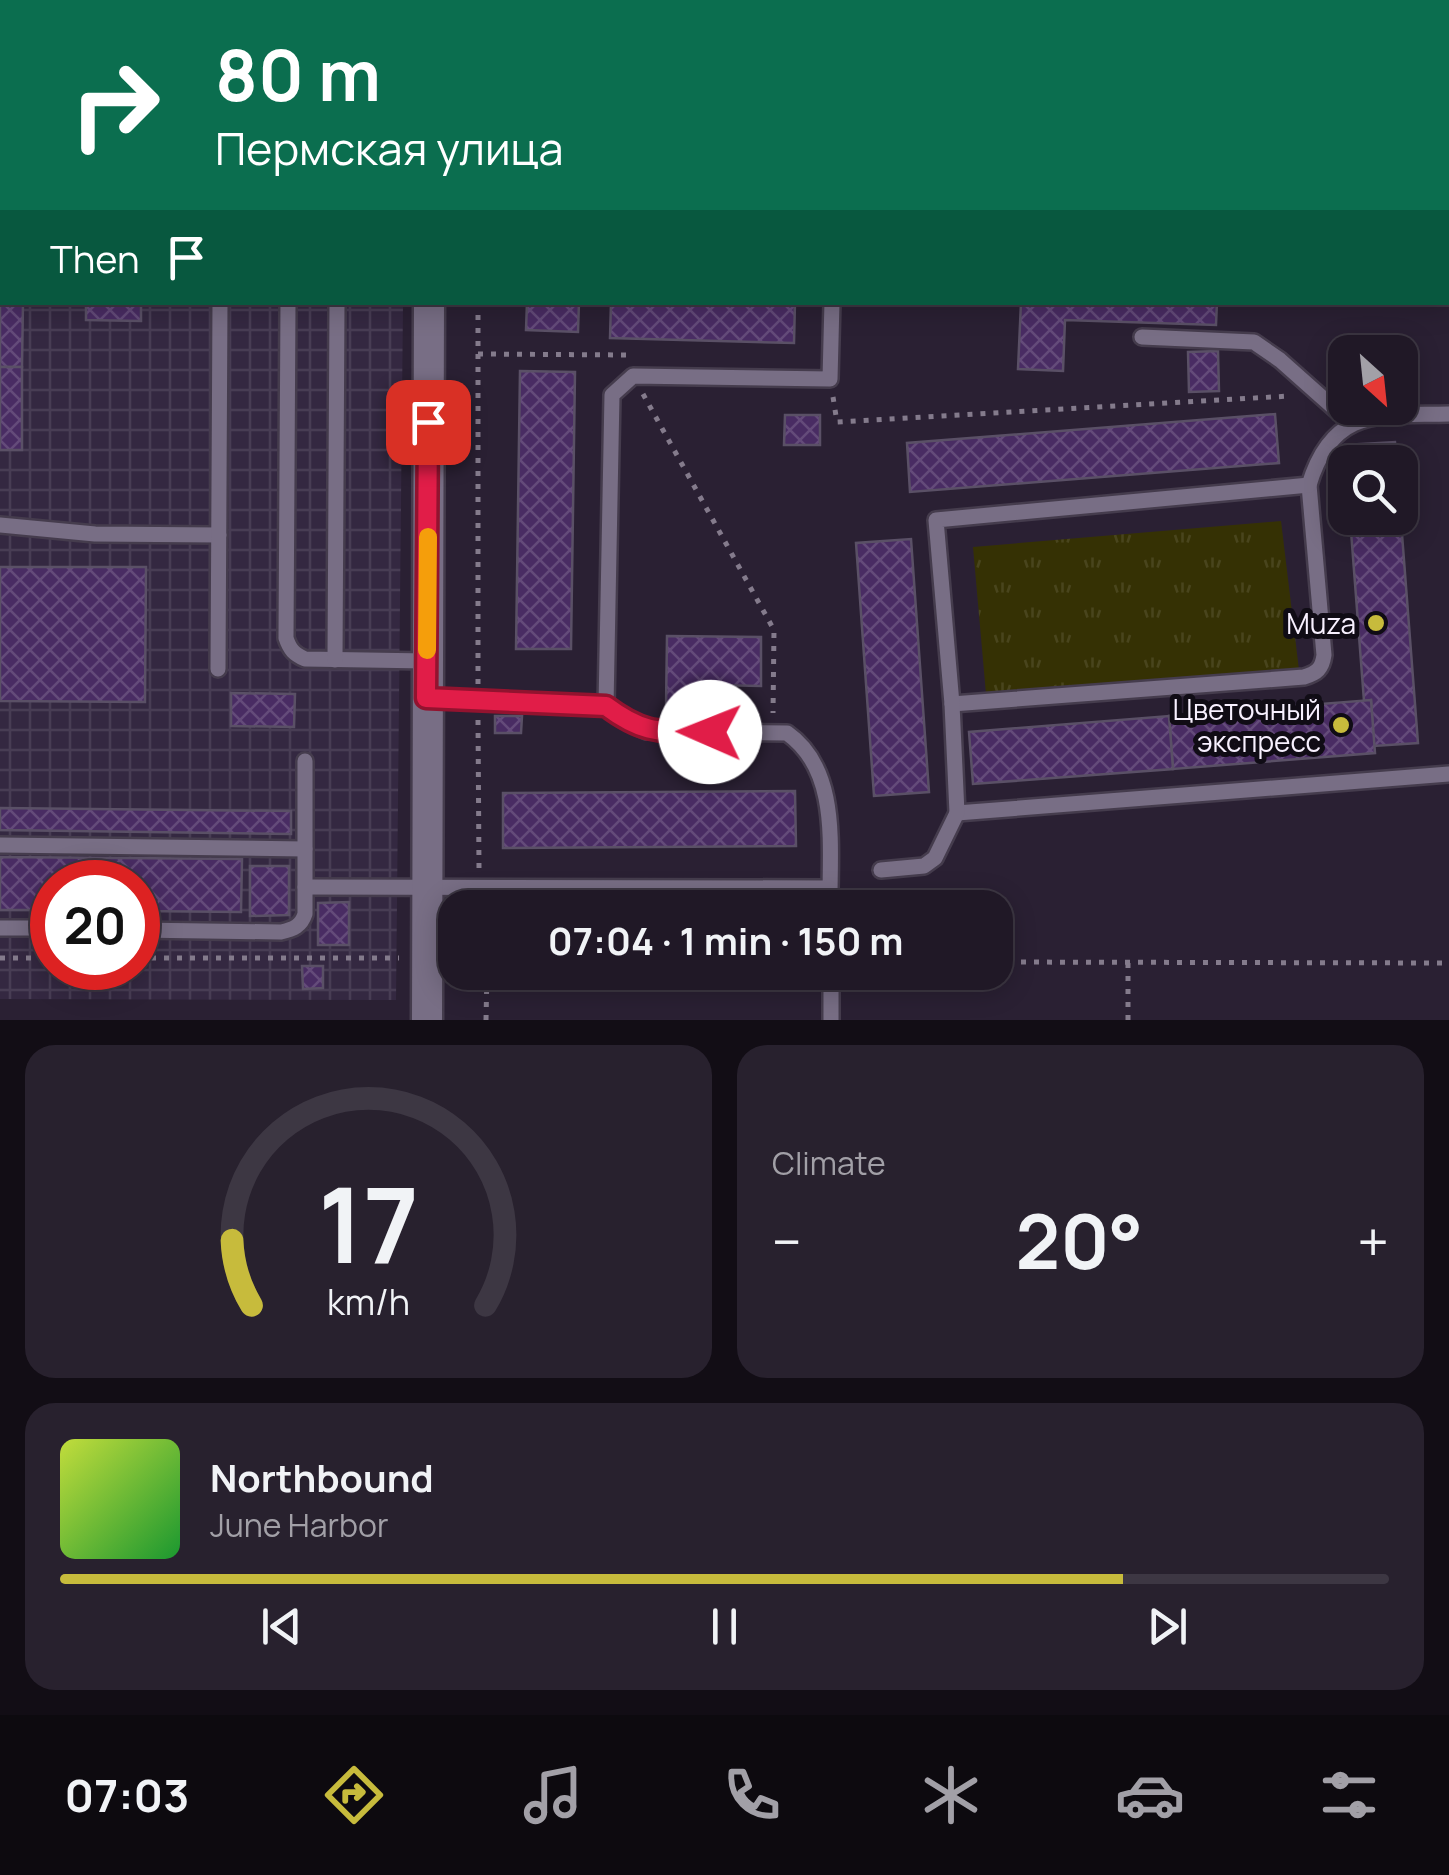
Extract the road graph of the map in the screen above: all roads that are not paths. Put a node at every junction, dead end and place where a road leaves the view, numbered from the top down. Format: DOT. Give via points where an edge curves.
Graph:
graph roads {
  1 [pos="220,305"];
  2 [pos="288,305"];
  3 [pos="336,305"];
  4 [pos="428,305"];
  5 [pos="832,305"];
  6 [pos="1142,337"];
  7 [pos="1328,402"];
  8 [pos="1449,414"];
  9 [pos="1418,415"];
  10 [pos="1351,425"];
  11 [pos="1309,485"];
  12 [pos="0,524"];
  13 [pos="219,535"];
  14 [pos="336,660"];
  15 [pos="427,660"];
  16 [pos="218,669"];
  17 [pos="426,698"];
  18 [pos="952,704"];
  19 [pos="606,706"];
  20 [pos="305,762"];
  21 [pos="1449,774"];
  22 [pos="956,813"];
  23 [pos="0,845"];
  24 [pos="305,850"];
  25 [pos="881,870"];
  26 [pos="305,887"];
  27 [pos="427,888"];
  28 [pos="829,888"];
  29 [pos="0,928"];
  30 [pos="30,928"];
  31 [pos="160,930"];
  32 [pos="830,990"];
  33 [pos="427,1020"];
  34 [pos="830,1020"];
  1 -- 13 [label="lane"];
  2 -- 14 [label="lane" via="286,638 295,655"];
  3 -- 14 [label="lane"];
  4 -- 15 [label="street"];
  5 -- 19 [label="lane" via="830,380 632,376 612,396"];
  6 -- 7 [label="lane" via="1254,342"];
  8 -- 9 [label="lane"];
  10 -- 11 [label="lane" via="1322,454"];
  11 -- 18 [label="lane" via="1324,655 1316,673"];
  11 -- 18 [label="lane" via="936,520"];
  12 -- 13 [label="lane" via="95,534"];
  13 -- 16 [label="lane"];
  14 -- 15 [label="lane"];
  15 -- 17 [label="street"];
  17 -- 19 [label="lane"];
  17 -- 27 [label="street"];
  18 -- 22 [label="lane"];
  19 -- 28 [label="lane" via="647,731 787,733 800,742 828,808"];
  20 -- 24 [label="lane"];
  21 -- 22 [label="lane"];
  22 -- 25 [label="lane" via="935,858 924,866"];
  23 -- 24 [label="lane"];
  24 -- 26 [label="lane"];
  26 -- 27 [label="lane"];
  26 -- 31 [label="lane" via="305,914 293,929"];
  27 -- 28 [label="lane"];
  27 -- 33 [label="street"];
  29 -- 30 [label="lane"];
  32 -- 34 [label="lane"];
}
